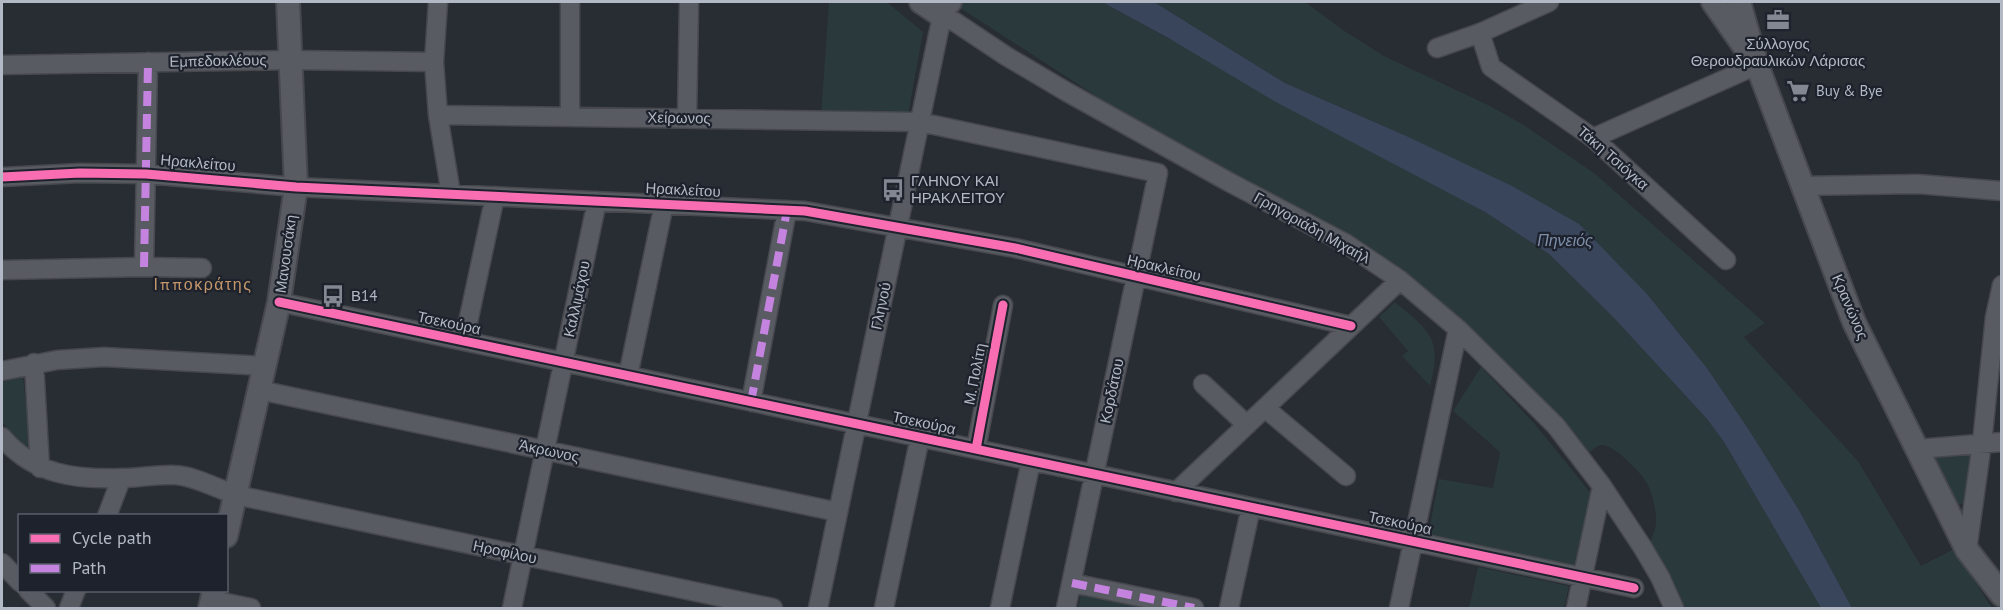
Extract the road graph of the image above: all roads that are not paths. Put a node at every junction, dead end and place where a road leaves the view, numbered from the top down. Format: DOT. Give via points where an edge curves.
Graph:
graph roads {
  1 [pos="288,2"];
  2 [pos="438,2"];
  3 [pos="570,2"];
  4 [pos="689,2"];
  5 [pos="921,2"];
  6 [pos="1549,2"];
  7 [pos="1713,2"];
  8 [pos="1739,2"];
  9 [pos="946,7"];
  10 [pos="1480,33"];
  11 [pos="1437,48"];
  12 [pos="291,60"];
  13 [pos="148,62"];
  14 [pos="434,62"];
  15 [pos="2,65"];
  16 [pos="1757,65"];
  17 [pos="438,115"];
  18 [pos="570,117"];
  19 [pos="687,118"];
  20 [pos="920,122"];
  21 [pos="1593,138"];
  22 [pos="1158,173"];
  23 [pos="146,174"];
  24 [pos="2,177"];
  25 [pos="1802,186"];
  26 [pos="296,187"];
  27 [pos="2001,191"];
  28 [pos="451,194"];
  29 [pos="495,196"];
  30 [pos="597,201"];
  31 [pos="664,204"];
  32 [pos="787,210"];
  33 [pos="898,228"];
  34 [pos="1726,260"];
  35 [pos="144,267"];
  36 [pos="201,268"];
  37 [pos="2,270"];
  38 [pos="1136,277"];
  39 [pos="1400,280"];
  40 [pos="2001,285"];
  41 [pos="279,302"];
  42 [pos="1003,305"];
  43 [pos="1351,326"];
  44 [pos="1458,329"];
  45 [pos="464,341"];
  46 [pos="564,362"];
  47 [pos="34,363"];
  48 [pos="264,366"];
  49 [pos="2,371"];
  50 [pos="628,376"];
  51 [pos="1203,384"];
  52 [pos="259,390"];
  53 [pos="751,402"];
  54 [pos="1265,408"];
  55 [pos="857,424"];
  56 [pos="1247,425"];
  57 [pos="2,437"];
  58 [pos="920,437"];
  59 [pos="2001,442"];
  60 [pos="1982,443"];
  61 [pos="976,449"];
  62 [pos="1917,449"];
  63 [pos="545,450"];
  64 [pos="1031,461"];
  65 [pos="40,468"];
  66 [pos="1095,474"];
  67 [pos="1346,477"];
  68 [pos="121,478"];
  69 [pos="1602,486"];
  70 [pos="1176,492"];
  71 [pos="236,495"];
  72 [pos="1251,507"];
  73 [pos="838,512"];
  74 [pos="107,514"];
  75 [pos="228,529"];
  76 [pos="1413,542"];
  77 [pos="1967,550"];
  78 [pos="523,556"];
  79 [pos="2,563"];
  80 [pos="1582,577"];
  81 [pos="18,580"];
  82 [pos="1072,583"];
  83 [pos="1634,588"];
  84 [pos="29,592"];
  85 [pos="76,592"];
  86 [pos="2001,595"];
  87 [pos="212,600"];
  88 [pos="46,609"];
  89 [pos="69,609"];
  90 [pos="251,609"];
  91 [pos="512,609"];
  92 [pos="773,609"];
  93 [pos="818,609"];
  94 [pos="884,609"];
  95 [pos="1000,609"];
  96 [pos="1066,609"];
  97 [pos="1194,609"];
  98 [pos="1229,609"];
  99 [pos="1400,609"];
  100 [pos="1576,609"];
  101 [pos="1674,609"];
  1 -- 12 [label="street, Μανουσάκη"];
  2 -- 14 [label="street"];
  3 -- 18 [label="street"];
  4 -- 19 [label="street"];
  5 -- 9 [label="street"];
  6 -- 10 [label="street"];
  7 -- 16 [label="street"];
  8 -- 16 [label="street, Κρανώνος"];
  9 -- 20 [label="street, Γληνού"];
  9 -- 39 [label="street, Γρηγοριάδη Μιχαήλ" via="955,22 1006,56 1344,243"];
  10 -- 11 [label="street"];
  10 -- 21 [label="street, Τάκη Τσιόγκα" via="1491,67"];
  12 -- 13 [label="street, Εμπεδοκλέους"];
  12 -- 14 [label="street, Εμπεδοκλέους"];
  12 -- 26 [label="street, Μανουσάκη"];
  13 -- 15 [label="street, Εμπεδοκλέους"];
  13 -- 23 [label="street"];
  14 -- 17 [label="street"];
  16 -- 21 [label="street"];
  16 -- 25 [label="street, Κρανώνος"];
  17 -- 18 [label="street, Χείρωνος"];
  17 -- 28 [label="street"];
  18 -- 19 [label="street, Χείρωνος"];
  19 -- 20 [label="street, Χείρωνος"];
  20 -- 22 [label="street, Χείρωνος"];
  20 -- 33 [label="street, Γληνού"];
  21 -- 34 [label="street, Τάκη Τσιόγκα"];
  22 -- 38 [label="street, Κορδάτου"];
  23 -- 24 [label="street, Ηρακλείτου"];
  23 -- 26 [label="street, Ηρακλείτου"];
  23 -- 35 [label="street"];
  25 -- 27 [label="street" via="1918,184"];
  25 -- 62 [label="street, Κρανώνος" via="1854,322"];
  26 -- 28 [label="street, Ηρακλείτου"];
  26 -- 41 [label="street, Μανουσάκη"];
  28 -- 29 [label="street, Ηρακλείτου"];
  29 -- 30 [label="street, Ηρακλείτου"];
  29 -- 45 [label="street"];
  30 -- 31 [label="street, Ηρακλείτου"];
  30 -- 46 [label="street, Καλλιμάχου"];
  31 -- 32 [label="street, Ηρακλείτου"];
  31 -- 50 [label="street"];
  32 -- 33 [label="street, Ηρακλείτου"];
  32 -- 53 [label="street"];
  33 -- 38 [label="street, Ηρακλείτου" via="1015,248"];
  33 -- 55 [label="street, Γληνού"];
  35 -- 36 [label="street"];
  35 -- 37 [label="street"];
  38 -- 43 [label="street, Ηρακλείτου"];
  38 -- 66 [label="street, Κορδάτου"];
  39 -- 43 [label="street"];
  39 -- 44 [label="street, Γρηγοριάδη Μιχαήλ"];
  40 -- 60 [label="street"];
  41 -- 45 [label="street, Τσεκούρα"];
  41 -- 48 [label="street, Μανουσάκη"];
  42 -- 61 [label="street, Μ. Πολίτη"];
  43 -- 54 [label="street"];
  44 -- 69 [label="street, Γρηγοριάδη Μιχαήλ" via="1556,426"];
  44 -- 76 [label="street"];
  45 -- 46 [label="street, Τσεκούρα"];
  46 -- 50 [label="street, Τσεκούρα"];
  46 -- 63 [label="street, Καλλιμάχου"];
  47 -- 48 [label="street" via="121,357"];
  47 -- 49 [label="street"];
  47 -- 65 [label="street"];
  48 -- 52 [label="street, Μανουσάκη"];
  50 -- 53 [label="street, Τσεκούρα"];
  51 -- 56 [label="street"];
  52 -- 63 [label="street, Άκρωνος"];
  52 -- 71 [label="street, Μανουσάκη"];
  53 -- 55 [label="street, Τσεκούρα"];
  54 -- 56 [label="street"];
  54 -- 67 [label="street"];
  55 -- 58 [label="street, Τσεκούρα"];
  55 -- 73 [label="street, Γληνού"];
  56 -- 70 [label="street"];
  57 -- 65 [label="street"];
  58 -- 61 [label="street, Τσεκούρα"];
  58 -- 94 [label="street"];
  59 -- 60 [label="street"];
  60 -- 62 [label="street"];
  60 -- 77 [label="street"];
  61 -- 64 [label="street, Τσεκούρα"];
  62 -- 77 [label="street, Κρανώνος"];
  63 -- 73 [label="street, Άκρωνος"];
  63 -- 78 [label="street, Καλλιμάχου"];
  64 -- 66 [label="street, Τσεκούρα"];
  64 -- 95 [label="street"];
  65 -- 68 [label="street, Ηροφίλου" via="82,477"];
  66 -- 70 [label="street, Τσεκούρα"];
  66 -- 82 [label="street, Κορδάτου"];
  68 -- 71 [label="street, Ηροφίλου" via="182,476"];
  68 -- 74 [label="street"];
  69 -- 80 [label="street"];
  69 -- 101 [label="street, Γρηγοριάδη Μιχαήλ" via="1660,577"];
  70 -- 72 [label="street, Τσεκούρα"];
  71 -- 75 [label="street, Μανουσάκη"];
  71 -- 78 [label="street, Ηροφίλου"];
  72 -- 76 [label="street, Τσεκούρα"];
  72 -- 98 [label="street"];
  73 -- 93 [label="street, Γληνού"];
  76 -- 80 [label="street, Τσεκούρα"];
  76 -- 99 [label="street"];
  77 -- 86 [label="street, Κρανώνος"];
  78 -- 91 [label="street, Καλλιμάχου"];
  78 -- 92 [label="street, Ηροφίλου"];
  79 -- 81 [label="street"];
  80 -- 83 [label="street, Τσεκούρα"];
  80 -- 100 [label="street"];
  82 -- 96 [label="street, Κορδάτου"];
  82 -- 97 [label="street"];
  84 -- 88 [label="street"];
  85 -- 89 [label="street"];
  87 -- 90 [label="street"];
}
